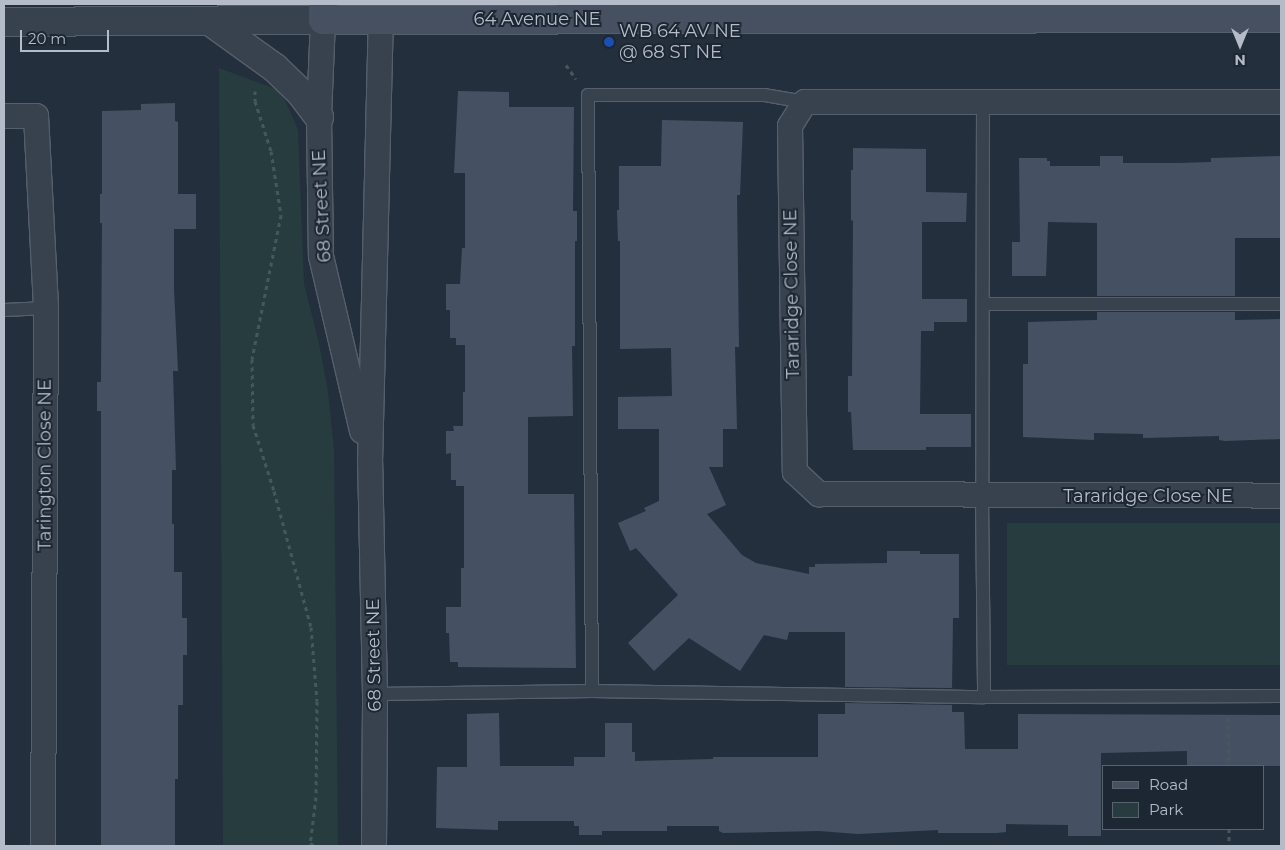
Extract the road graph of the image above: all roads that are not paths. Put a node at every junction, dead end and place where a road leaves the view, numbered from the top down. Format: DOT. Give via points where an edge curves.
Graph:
graph roads {
  1 [pos="323,12"];
  2 [pos="381,12"];
  3 [pos="1281,18"];
  4 [pos="4,22"];
  5 [pos="211,22"];
  6 [pos="984,101"];
  7 [pos="805,102"];
  8 [pos="1281,102"];
  9 [pos="4,116"];
  10 [pos="318,117"];
  11 [pos="984,304"];
  12 [pos="1281,304"];
  13 [pos="46,308"];
  14 [pos="4,310"];
  15 [pos="370,463"];
  16 [pos="982,496"];
  17 [pos="1281,496"];
  18 [pos="592,691"];
  19 [pos="375,694"];
  20 [pos="1281,696"];
  21 [pos="984,697"];
  22 [pos="44,846"];
  23 [pos="374,846"];
  1 -- 2 [label="main road, 64 Avenue NE"];
  1 -- 5 [label="street, 64 Avenue NE"];
  1 -- 10 [label="street, 68 Street NE"];
  2 -- 3 [label="main road, 64 Avenue NE"];
  2 -- 15 [label="street, 68 Street NE"];
  4 -- 5 [label="street, 64 Avenue NE"];
  5 -- 10 [label="street" via="275,68 301,93"];
  6 -- 7 [label="street"];
  6 -- 8 [label="street"];
  6 -- 11 [label="lane"];
  7 -- 16 [label="street, Tararidge Close NE" via="790,126 794,472 819,494"];
  7 -- 18 [label="lane" via="764,95 588,95"];
  9 -- 13 [label="street, Tarington Close NE" via="36,116"];
  10 -- 15 [label="street, 68 Street NE" via="321,256"];
  11 -- 12 [label="lane"];
  11 -- 16 [label="lane"];
  13 -- 14 [label="lane"];
  13 -- 22 [label="street, Tarington Close NE"];
  15 -- 19 [label="street, 68 Street NE"];
  16 -- 17 [label="street, Tararidge Close NE"];
  16 -- 21 [label="lane"];
  18 -- 19 [label="lane"];
  18 -- 21 [label="lane"];
  19 -- 23 [label="street, 68 Street NE"];
  20 -- 21 [label="lane"];
}
